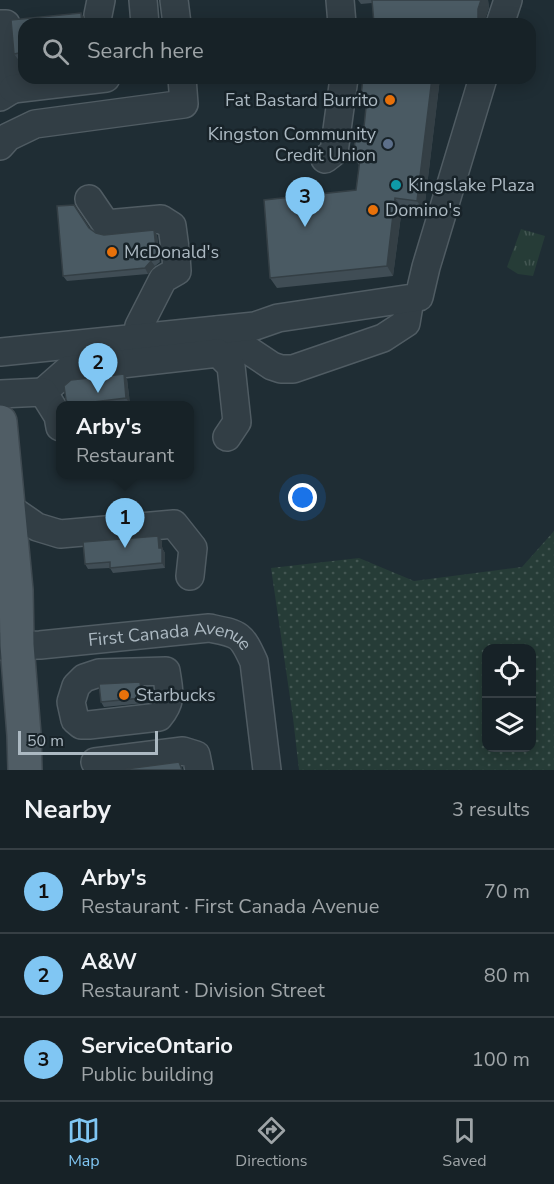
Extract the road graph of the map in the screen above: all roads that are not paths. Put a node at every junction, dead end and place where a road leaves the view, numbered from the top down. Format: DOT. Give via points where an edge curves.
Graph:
graph roads {
  1 [pos="143,0"];
  2 [pos="174,0"];
  3 [pos="340,0"];
  4 [pos="508,0"];
  5 [pos="2,16"];
  6 [pos="144,18"];
  7 [pos="176,18"];
  8 [pos="342,18"];
  9 [pos="502,18"];
  10 [pos="66,84"];
  11 [pos="343,84"];
  12 [pos="481,84"];
  13 [pos="183,91"];
  14 [pos="6,93"];
  15 [pos="0,146"];
  16 [pos="325,159"];
  17 [pos="89,199"];
  18 [pos="410,298"];
  19 [pos="218,330"];
  20 [pos="137,332"];
  21 [pos="0,352"];
  22 [pos="43,392"];
  23 [pos="0,393"];
  24 [pos="56,413"];
  25 [pos="0,422"];
  26 [pos="226,437"];
  27 [pos="8,507"];
  28 [pos="190,576"];
  29 [pos="8,646"];
  30 [pos="95,762"];
  31 [pos="25,770"];
  32 [pos="198,770"];
  33 [pos="267,770"];
  1 -- 6 [label="street"];
  2 -- 7 [label="street"];
  3 -- 8 [label="street"];
  4 -- 9 [label="street"];
  5 -- 14 [label="street"];
  10 -- 14 [label="street"];
  11 -- 16 [label="street" via="334,152"];
  12 -- 18 [label="street" via="419,297"];
  13 -- 15 [label="street" via="34,124 8,137"];
  17 -- 20 [label="street" via="106,224 161,219 172,226 177,271 163,279"];
  18 -- 19 [label="street"];
  18 -- 19 [label="street" via="406,322 383,338 293,369 272,366"];
  19 -- 20 [label="street"];
  20 -- 21 [label="street"];
  22 -- 23 [label="street"];
  22 -- 24 [label="street"];
  22 -- 26 [label="street" via="68,370 218,353 231,366 237,422"];
  25 -- 27 [label="main road"];
  27 -- 28 [label="street" via="37,526 60,534 174,524 193,548"];
  27 -- 29 [label="main road" via="16,590"];
  29 -- 31 [label="main road" via="24,735"];
  29 -- 33 [label="street, First Canada Avenue" via="209,628 237,634 254,662"];
  30 -- 32 [label="street" via="183,751 196,755"];
}
